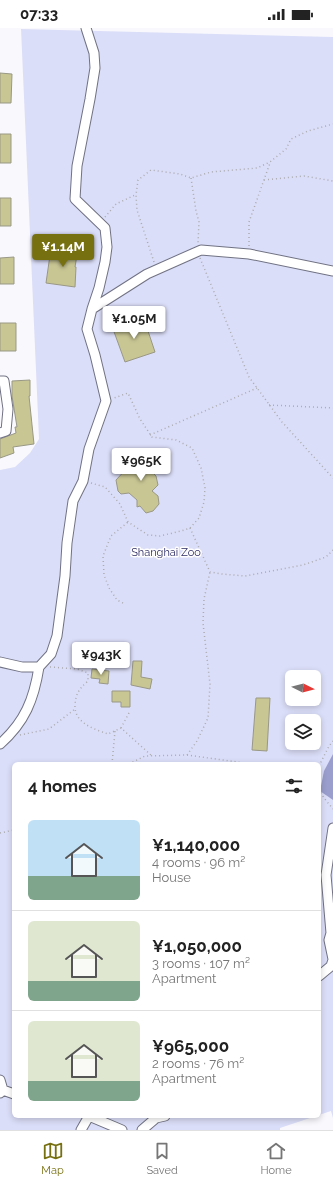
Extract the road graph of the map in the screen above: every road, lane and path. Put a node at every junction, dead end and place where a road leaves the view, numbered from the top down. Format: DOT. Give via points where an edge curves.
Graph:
graph roads {
  1 [pos="86,28"];
  2 [pos="333,124"];
  3 [pos="270,162"];
  4 [pos="191,178"];
  5 [pos="264,180"];
  6 [pos="333,181"];
  7 [pos="136,195"];
  8 [pos="100,223"];
  9 [pos="198,251"];
  10 [pos="250,254"];
  11 [pos="157,270"];
  12 [pos="333,271"];
  13 [pos="92,309"];
  14 [pos="0,380"];
  15 [pos="257,388"];
  16 [pos="106,400"];
  17 [pos="269,405"];
  18 [pos="333,408"];
  19 [pos="0,433"];
  20 [pos="150,435"];
  21 [pos="333,478"];
  22 [pos="83,481"];
  23 [pos="128,522"];
  24 [pos="190,528"];
  25 [pos="333,550"];
  26 [pos="210,572"];
  27 [pos="123,603"];
  28 [pos="0,662"];
  29 [pos="38,667"];
  30 [pos="75,709"];
  31 [pos="130,711"];
  32 [pos="121,728"];
  33 [pos="115,732"];
  34 [pos="10,735"];
  35 [pos="333,741"];
  36 [pos="0,744"];
  37 [pos="186,755"];
  38 [pos="152,756"];
  39 [pos="112,762"];
  40 [pos="133,762"];
  41 [pos="237,762"];
  42 [pos="321,762"];
  43 [pos="321,793"];
  44 [pos="333,809"];
  45 [pos="333,828"];
  46 [pos="12,830"];
  47 [pos="0,833"];
  48 [pos="333,960"];
  49 [pos="321,974"];
  50 [pos="0,1080"];
  51 [pos="2,1092"];
  52 [pos="12,1094"];
  53 [pos="88,1118"];
  54 [pos="94,1118"];
  55 [pos="156,1118"];
  56 [pos="81,1130"];
  57 [pos="122,1130"];
  58 [pos="142,1130"];
  1 -- 8 [label="street" via="94,53 95,68 77,166 75,199"];
  2 -- 3 [label="path" via="291,139 286,149"];
  3 -- 4 [label="path" via="257,168 211,172"];
  3 -- 5 [label="path"];
  4 -- 7 [label="path" via="151,170 138,180"];
  4 -- 9 [label="path" via="199,222"];
  5 -- 6 [label="path" via="304,176"];
  5 -- 10 [label="path" via="250,222"];
  7 -- 8 [label="path" via="116,204"];
  7 -- 11 [label="path" via="137,210"];
  8 -- 13 [label="street" via="105,228 107,247"];
  9 -- 10 [label="street"];
  9 -- 11 [label="street"];
  9 -- 15 [label="path" via="249,377"];
  10 -- 12 [label="street"];
  11 -- 13 [label="street"];
  13 -- 16 [label="street" via="87,329"];
  14 -- 19 [label="street" via="4,381 8,409 6,431"];
  15 -- 17 [label="path"];
  15 -- 20 [label="path"];
  16 -- 20 [label="path" via="128,393"];
  16 -- 22 [label="street" via="89,449"];
  17 -- 18 [label="path"];
  17 -- 21 [label="path"];
  20 -- 24 [label="path" via="176,440 192,448 201,468 205,488 204,502 199,518"];
  22 -- 23 [label="path" via="105,487 120,504"];
  22 -- 29 [label="street" via="73,501 57,636 51,654"];
  23 -- 24 [label="path" via="148,535 160,536"];
  23 -- 27 [label="path" via="111,536 103,556 108,588 117,600"];
  24 -- 26 [label="path"];
  25 -- 26 [label="path" via="326,557 303,565 245,576"];
  26 -- 37 [label="path" via="204,599 203,623 210,684 208,718"];
  28 -- 29 [label="street" via="22,667"];
  29 -- 30 [label="path" via="77,669 88,673 88,681 76,696"];
  29 -- 34 [label="street" via="29,706"];
  30 -- 33 [label="path" via="79,719 89,727 108,734"];
  30 -- 34 [label="path" via="49,729"];
  31 -- 32 [label="path"];
  32 -- 33 [label="path"];
  32 -- 38 [label="path"];
  33 -- 39 [label="path"];
  34 -- 36 [label="street"];
  35 -- 42 [label="path"];
  37 -- 38 [label="path"];
  37 -- 41 [label="path"];
  38 -- 40 [label="path" via="145,756"];
  43 -- 44 [label="path"];
  45 -- 48 [label="street" via="326,874 331,932 329,940"];
  46 -- 47 [label="path"];
  48 -- 49 [label="street" via="331,966"];
  50 -- 51 [label="street"];
  51 -- 52 [label="street"];
  53 -- 56 [label="street"];
  54 -- 57 [label="street"];
  55 -- 58 [label="street"];
}
